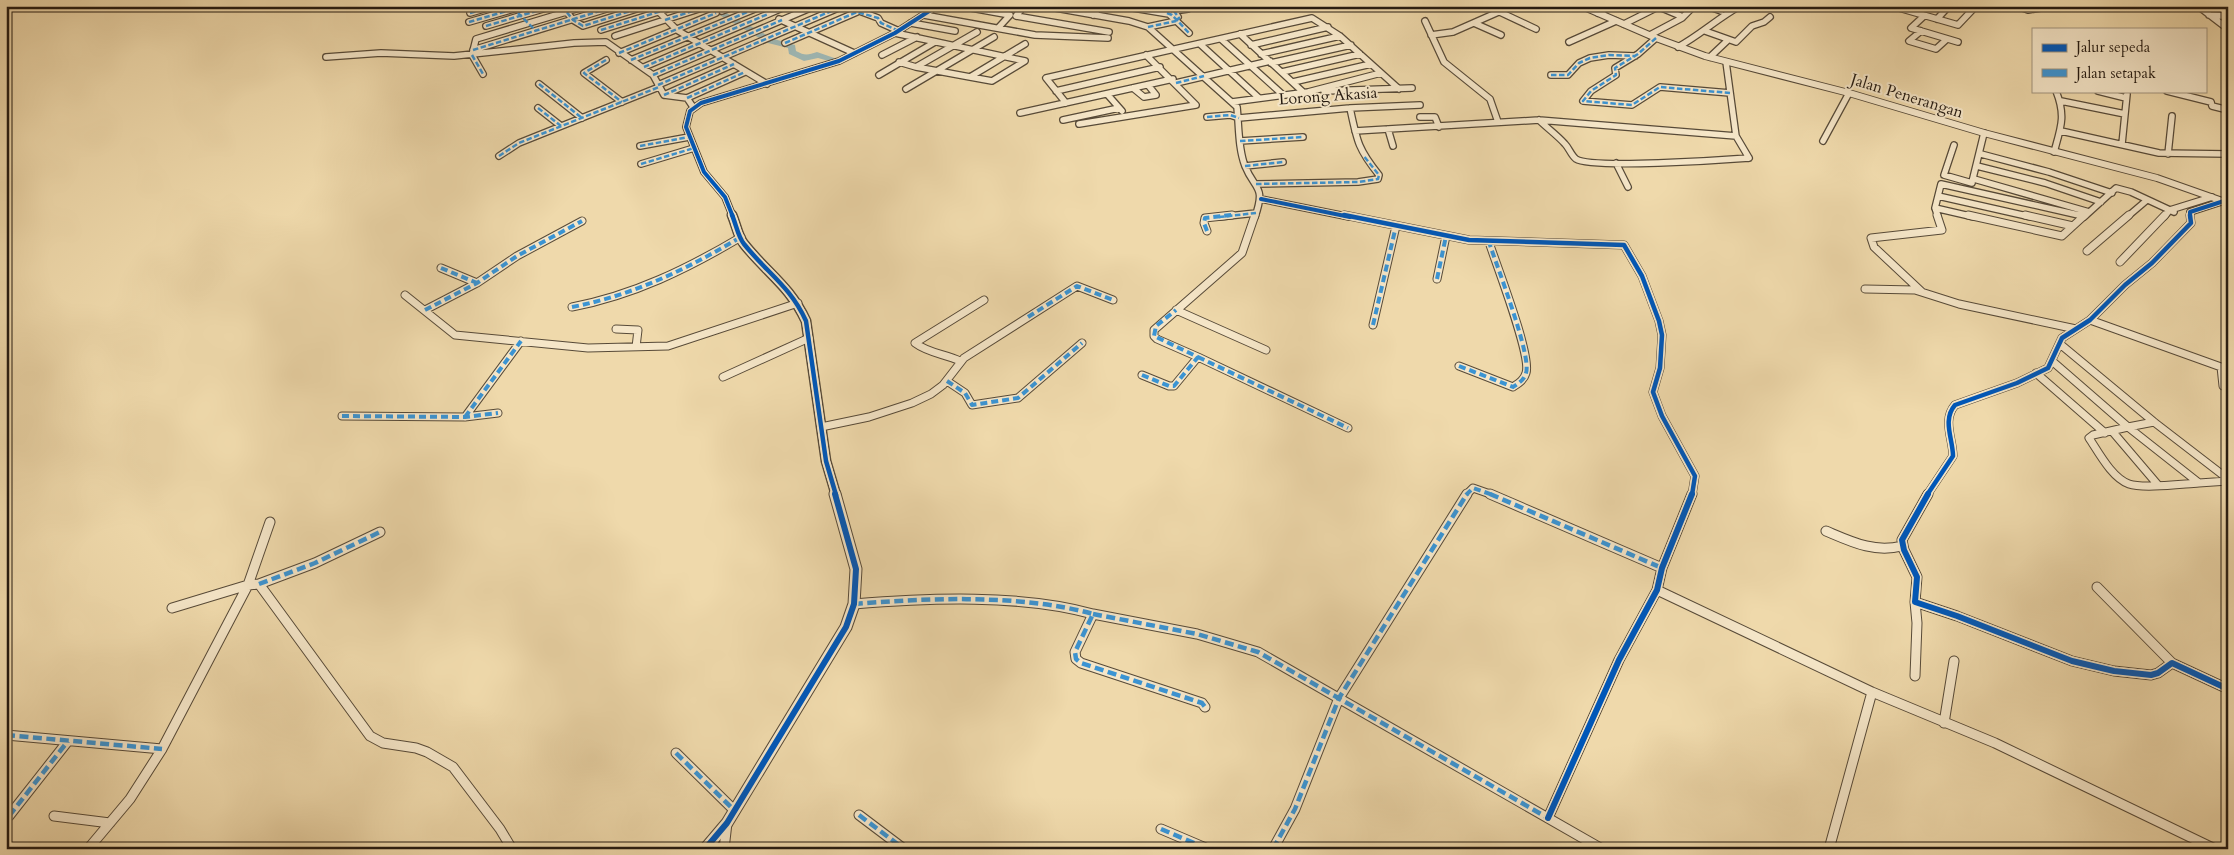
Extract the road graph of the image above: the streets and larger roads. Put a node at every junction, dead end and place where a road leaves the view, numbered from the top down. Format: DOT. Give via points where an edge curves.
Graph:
graph roads {
  1 [pos="229,6"];
  2 [pos="237,6"];
  3 [pos="494,6"];
  4 [pos="524,6"];
  5 [pos="554,6"];
  6 [pos="562,6"];
  7 [pos="586,6"];
  8 [pos="616,6"];
  9 [pos="646,6"];
  10 [pos="652,6"];
  11 [pos="677,6"];
  12 [pos="735,6"];
  13 [pos="787,6"];
  14 [pos="815,6"];
  15 [pos="844,6"];
  16 [pos="938,6"];
  17 [pos="1024,6"];
  18 [pos="1044,6"];
  19 [pos="1101,6"];
  20 [pos="1122,6"];
  21 [pos="1190,6"];
  22 [pos="1487,6"];
  23 [pos="1512,6"];
  24 [pos="1582,6"];
  25 [pos="1612,6"];
  26 [pos="1657,6"];
  27 [pos="1694,6"];
  28 [pos="1707,6"];
  29 [pos="1740,6"];
  30 [pos="1892,6"];
  31 [pos="1919,6"];
  32 [pos="1949,6"];
  33 [pos="1976,6"];
  34 [pos="2017,6"];
  35 [pos="2053,6"];
  36 [pos="2198,6"];
  37 [pos="706,7"];
  38 [pos="757,7"];
  39 [pos="963,7"];
  40 [pos="514,8"];
  41 [pos="605,8"];
  42 [pos="1157,9"];
  43 [pos="722,11"];
  44 [pos="988,11"];
  45 [pos="1721,11"];
  46 [pos="565,12"];
  47 [pos="658,12"];
  48 [pos="857,12"];
  49 [pos="1499,12"];
  50 [pos="689,13"];
  51 [pos="716,13"];
  52 [pos="1598,13"];
  53 [pos="1914,13"];
  54 [pos="470,14"];
  55 [pos="768,14"];
  56 [pos="924,15"];
  57 [pos="1093,15"];
  58 [pos="2209,15"];
  59 [pos="520,16"];
  60 [pos="1924,16"];
  61 [pos="2228,16"];
  62 [pos="1683,17"];
  63 [pos="1770,17"];
  64 [pos="1029,18"];
  65 [pos="1937,19"];
  66 [pos="572,20"];
  67 [pos="665,20"];
  68 [pos="782,20"];
  69 [pos="954,20"];
  70 [pos="1048,20"];
  71 [pos="698,21"];
  72 [pos="1176,21"];
  73 [pos="1425,21"];
  74 [pos="1616,21"];
  75 [pos="469,22"];
  76 [pos="911,23"];
  77 [pos="1474,23"];
  78 [pos="528,24"];
  79 [pos="976,24"];
  80 [pos="1068,24"];
  81 [pos="1624,24"];
  82 [pos="486,26"];
  83 [pos="795,27"];
  84 [pos="999,27"];
  85 [pos="1086,27"];
  86 [pos="1148,27"];
  87 [pos="1328,27"];
  88 [pos="675,28"];
  89 [pos="1536,29"];
  90 [pos="2228,29"];
  91 [pos="601,30"];
  92 [pos="536,31"];
  93 [pos="955,31"];
  94 [pos="1018,31"];
  95 [pos="1706,31"];
  96 [pos="1921,31"];
  97 [pos="897,32"];
  98 [pos="977,32"];
  99 [pos="807,33"];
  100 [pos="1189,33"];
  101 [pos="1240,34"];
  102 [pos="1035,35"];
  103 [pos="1431,35"];
  104 [pos="1501,35"];
  105 [pos="615,36"];
  106 [pos="1057,36"];
  107 [pos="1340,36"];
  108 [pos="687,37"];
  109 [pos="917,37"];
  110 [pos="994,37"];
  111 [pos="1078,37"];
  112 [pos="1653,37"];
  113 [pos="1221,39"];
  114 [pos="1947,39"];
  115 [pos="1728,40"];
  116 [pos="631,42"];
  117 [pos="935,42"];
  118 [pos="1569,42"];
  119 [pos="1958,42"];
  120 [pos="699,43"];
  121 [pos="785,43"];
  122 [pos="1025,44"];
  123 [pos="1200,44"];
  124 [pos="1251,45"];
  125 [pos="1351,45"];
  126 [pos="955,46"];
  127 [pos="1678,47"];
  128 [pos="974,50"];
  129 [pos="1171,50"];
  130 [pos="710,51"];
  131 [pos="472,52"];
  132 [pos="619,53"];
  133 [pos="854,53"];
  134 [pos="1261,54"];
  135 [pos="1360,54"];
  136 [pos="882,55"];
  137 [pos="1146,55"];
  138 [pos="1635,56"];
  139 [pos="326,57"];
  140 [pos="723,57"];
  141 [pos="1006,57"];
  142 [pos="1710,57"];
  143 [pos="606,60"];
  144 [pos="631,60"];
  145 [pos="899,62"];
  146 [pos="1271,62"];
  147 [pos="1726,62"];
  148 [pos="734,64"];
  149 [pos="1372,64"];
  150 [pos="1250,66"];
  151 [pos="644,67"];
  152 [pos="916,67"];
  153 [pos="1160,67"];
  154 [pos="939,71"];
  155 [pos="1230,71"];
  156 [pos="745,72"];
  157 [pos="1282,72"];
  158 [pos="1382,73"];
  159 [pos="482,74"];
  160 [pos="653,75"];
  161 [pos="879,75"];
  162 [pos="1551,75"];
  163 [pos="1204,76"];
  164 [pos="970,78"];
  165 [pos="1174,81"];
  166 [pos="1293,82"];
  167 [pos="540,84"];
  168 [pos="767,84"];
  169 [pos="1148,85"];
  170 [pos="658,86"];
  171 [pos="906,88"];
  172 [pos="1133,88"];
  173 [pos="1399,88"];
  174 [pos="1412,88"];
  175 [pos="1056,91"];
  176 [pos="1306,92"];
  177 [pos="2056,92"];
  178 [pos="2104,92"];
  179 [pos="2171,92"];
  180 [pos="1730,93"];
  181 [pos="1849,93"];
  182 [pos="1107,94"];
  183 [pos="1282,94"];
  184 [pos="664,95"];
  185 [pos="687,98"];
  186 [pos="1259,98"];
  187 [pos="2061,101"];
  188 [pos="622,102"];
  189 [pos="1232,102"];
  190 [pos="1066,103"];
  191 [pos="1420,105"];
  192 [pos="693,107"];
  193 [pos="538,108"];
  194 [pos="1119,108"];
  195 [pos="1350,108"];
  196 [pos="2228,110"];
  197 [pos="1020,114"];
  198 [pos="2125,114"];
  199 [pos="2172,116"];
  200 [pos="1126,117"];
  201 [pos="1207,117"];
  202 [pos="1420,117"];
  203 [pos="582,118"];
  204 [pos="1239,118"];
  205 [pos="1456,118"];
  206 [pos="1063,120"];
  207 [pos="1539,120"];
  208 [pos="1498,122"];
  209 [pos="1079,124"];
  210 [pos="561,126"];
  211 [pos="1459,126"];
  212 [pos="1439,127"];
  213 [pos="1388,129"];
  214 [pos="1355,131"];
  215 [pos="2061,131"];
  216 [pos="1984,133"];
  217 [pos="1736,136"];
  218 [pos="689,137"];
  219 [pos="1303,137"];
  220 [pos="1240,141"];
  221 [pos="1823,141"];
  222 [pos="1954,144"];
  223 [pos="2122,144"];
  224 [pos="640,146"];
  225 [pos="1393,146"];
  226 [pos="694,148"];
  227 [pos="2054,152"];
  228 [pos="1981,154"];
  229 [pos="2168,154"];
  230 [pos="2228,154"];
  231 [pos="499,156"];
  232 [pos="1283,162"];
  233 [pos="1616,163"];
  234 [pos="641,164"];
  235 [pos="1245,166"];
  236 [pos="1976,166"];
  237 [pos="1973,181"];
  238 [pos="1256,184"];
  239 [pos="1628,187"];
  240 [pos="1970,190"];
  241 [pos="2112,193"];
  242 [pos="1938,196"];
  243 [pos="1261,199"];
  244 [pos="2147,200"];
  245 [pos="2220,200"];
  246 [pos="2101,202"];
  247 [pos="1935,208"];
  248 [pos="1256,212"];
  249 [pos="2171,212"];
  250 [pos="2086,214"];
  251 [pos="582,221"];
  252 [pos="1396,226"];
  253 [pos="2073,226"];
  254 [pos="1207,231"];
  255 [pos="1446,236"];
  256 [pos="741,237"];
  257 [pos="1490,242"];
  258 [pos="2087,251"];
  259 [pos="2120,262"];
  260 [pos="441,268"];
  261 [pos="1437,278"];
  262 [pos="477,282"];
  263 [pos="1865,289"];
  264 [pos="1922,292"];
  265 [pos="406,295"];
  266 [pos="984,300"];
  267 [pos="1113,300"];
  268 [pos="798,303"];
  269 [pos="572,307"];
  270 [pos="425,310"];
  271 [pos="1176,310"];
  272 [pos="2090,320"];
  273 [pos="1373,325"];
  274 [pos="616,329"];
  275 [pos="2076,329"];
  276 [pos="809,338"];
  277 [pos="521,341"];
  278 [pos="1082,343"];
  279 [pos="2060,344"];
  280 [pos="636,347"];
  281 [pos="1266,350"];
  282 [pos="1198,357"];
  283 [pos="960,361"];
  284 [pos="2052,361"];
  285 [pos="1459,366"];
  286 [pos="2036,373"];
  287 [pos="1142,375"];
  288 [pos="723,377"];
  289 [pos="947,381"];
  290 [pos="2223,386"];
  291 [pos="498,413"];
  292 [pos="342,416"];
  293 [pos="465,417"];
  294 [pos="2154,422"];
  295 [pos="821,427"];
  296 [pos="1348,428"];
  297 [pos="2128,428"];
  298 [pos="2108,432"];
  299 [pos="2228,480"];
  300 [pos="2199,482"];
  301 [pos="2158,485"];
  302 [pos="270,522"];
  303 [pos="1826,531"];
  304 [pos="380,532"];
  305 [pos="1902,546"];
  306 [pos="1662,568"];
  307 [pos="259,584"];
  308 [pos="248,585"];
  309 [pos="2097,587"];
  310 [pos="1657,590"];
  311 [pos="1915,602"];
  312 [pos="854,604"];
  313 [pos="172,608"];
  314 [pos="1093,614"];
  315 [pos="1954,661"];
  316 [pos="2172,663"];
  317 [pos="1915,676"];
  318 [pos="2228,689"];
  319 [pos="1872,692"];
  320 [pos="1339,698"];
  321 [pos="1205,707"];
  322 [pos="1944,723"];
  323 [pos="6,735"];
  324 [pos="68,741"];
  325 [pos="162,749"];
  326 [pos="676,753"];
  327 [pos="2228,810"];
  328 [pos="735,811"];
  329 [pos="859,815"];
  330 [pos="8,816"];
  331 [pos="54,816"];
  332 [pos="1548,818"];
  333 [pos="110,823"];
  334 [pos="727,823"];
  335 [pos="2228,824"];
  336 [pos="1161,829"];
  337 [pos="88,849"];
  338 [pos="512,849"];
  339 [pos="705,849"];
  340 [pos="724,849"];
  341 [pos="904,849"];
  342 [pos="1208,849"];
  343 [pos="1273,849"];
  344 [pos="1602,849"];
  345 [pos="1829,849"];
  346 [pos="2215,849"];
  1 -- 2 [label="street"];
  3 -- 54 [label="street"];
  4 -- 40 [label="street"];
  5 -- 59 [label="street"];
  6 -- 46 [label="street"];
  7 -- 46 [label="street"];
  8 -- 41 [label="street"];
  9 -- 66 [label="street" via="584,26"];
  10 -- 47 [label="street"];
  11 -- 47 [label="street"];
  12 -- 43 [label="street"];
  13 -- 55 [label="street"];
  14 -- 68 [label="street"];
  15 -- 48 [label="street"];
  15 -- 83 [label="street"];
  16 -- 56 [label="street"];
  17 -- 64 [label="street" via="1016,15"];
  18 -- 57 [label="street"];
  19 -- 57 [label="street"];
  20 -- 42 [label="street"];
  21 -- 72 [label="street" via="1174,11 1179,18"];
  22 -- 49 [label="street"];
  23 -- 49 [label="street"];
  24 -- 52 [label="street, Jalan Penerangan"];
  25 -- 52 [label="street"];
  26 -- 62 [label="street"];
  26 -- 81 [label="street"];
  27 -- 62 [label="street"];
  28 -- 45 [label="street"];
  29 -- 95 [label="street" via="1719,18"];
  30 -- 53 [label="street"];
  31 -- 53 [label="street"];
  32 -- 65 [label="street"];
  33 -- 65 [label="street" via="1960,24"];
  34 -- 35 [label="street" via="2028,10"];
  36 -- 58 [label="street"];
  37 -- 50 [label="street"];
  38 -- 55 [label="street"];
  38 -- 108 [label="street"];
  39 -- 44 [label="street"];
  39 -- 69 [label="street"];
  40 -- 59 [label="street"];
  40 -- 75 [label="street"];
  41 -- 66 [label="street"];
  42 -- 72 [label="street"];
  44 -- 79 [label="street"];
  44 -- 84 [label="street" via="1010,15"];
  46 -- 66 [label="street"];
  46 -- 78 [label="street"];
  47 -- 67 [label="street"];
  47 -- 91 [label="street"];
  48 -- 97 [label="street" via="878,18"];
  48 -- 99 [label="street"];
  49 -- 77 [label="street"];
  49 -- 89 [label="street"];
  50 -- 67 [label="street"];
  50 -- 71 [label="street" via="688,18"];
  51 -- 71 [label="street"];
  52 -- 74 [label="street, Jalan Penerangan"];
  53 -- 60 [label="street"];
  55 -- 68 [label="street"];
  55 -- 120 [label="street"];
  56 -- 69 [label="street"];
  56 -- 76 [label="street"];
  57 -- 86 [label="street"];
  58 -- 61 [label="street"];
  58 -- 90 [label="street"];
  59 -- 78 [label="street"];
  59 -- 82 [label="street"];
  60 -- 65 [label="street"];
  60 -- 96 [label="street" via="1911,27"];
  62 -- 112 [label="street"];
  63 -- 115 [label="street" via="1752,26 1739,41"];
  64 -- 70 [label="street"];
  64 -- 94 [label="street"];
  66 -- 92 [label="street"];
  67 -- 88 [label="street"];
  67 -- 105 [label="street"];
  68 -- 83 [label="street"];
  68 -- 130 [label="street"];
  69 -- 79 [label="street"];
  70 -- 80 [label="street"];
  70 -- 102 [label="street"];
  71 -- 88 [label="street"];
  72 -- 86 [label="street"];
  72 -- 100 [label="street"];
  73 -- 103 [label="street"];
  74 -- 81 [label="street, Jalan Penerangan"];
  74 -- 118 [label="street"];
  76 -- 93 [label="street"];
  76 -- 97 [label="street"];
  77 -- 103 [label="street" via="1450,33"];
  77 -- 104 [label="street"];
  78 -- 92 [label="street"];
  78 -- 131 [label="street" via="477,39"];
  79 -- 84 [label="street"];
  80 -- 85 [label="street"];
  80 -- 106 [label="street"];
  81 -- 112 [label="street, Jalan Penerangan"];
  83 -- 99 [label="street"];
  83 -- 140 [label="street"];
  84 -- 94 [label="street"];
  85 -- 111 [label="street"];
  85 -- 111 [label="street" via="1109,35"];
  86 -- 129 [label="street"];
  87 -- 101 [label="street" via="1312,18"];
  87 -- 107 [label="street"];
  87 -- 124 [label="street"];
  88 -- 108 [label="street"];
  88 -- 116 [label="street"];
  88 -- 132 [label="street"];
  92 -- 131 [label="street"];
  94 -- 102 [label="street"];
  95 -- 115 [label="street"];
  95 -- 127 [label="street"];
  96 -- 114 [label="street"];
  96 -- 114 [label="street" via="1908,42 1936,49"];
  97 -- 109 [label="street"];
  97 -- 133 [label="street"];
  98 -- 126 [label="street"];
  99 -- 121 [label="street"];
  99 -- 133 [label="street"];
  101 -- 113 [label="street"];
  101 -- 124 [label="street"];
  102 -- 106 [label="street"];
  103 -- 208 [label="street" via="1444,62 1490,99"];
  106 -- 111 [label="street"];
  107 -- 125 [label="street"];
  107 -- 134 [label="street"];
  108 -- 120 [label="street"];
  108 -- 144 [label="street"];
  109 -- 117 [label="street"];
  109 -- 136 [label="street"];
  110 -- 128 [label="street"];
  112 -- 127 [label="street, Jalan Penerangan"];
  112 -- 138 [label="street"];
  113 -- 123 [label="street"];
  113 -- 150 [label="street"];
  114 -- 119 [label="street"];
  115 -- 142 [label="street"];
  117 -- 126 [label="street"];
  117 -- 145 [label="street"];
  120 -- 130 [label="street"];
  120 -- 151 [label="street"];
  122 -- 141 [label="street"];
  123 -- 129 [label="street"];
  123 -- 155 [label="street"];
  124 -- 134 [label="street"];
  125 -- 135 [label="street"];
  125 -- 146 [label="street"];
  126 -- 128 [label="street"];
  126 -- 152 [label="street"];
  127 -- 142 [label="street, Jalan Penerangan"];
  128 -- 141 [label="street"];
  128 -- 154 [label="street"];
  129 -- 137 [label="street"];
  129 -- 163 [label="street"];
  130 -- 140 [label="street"];
  130 -- 160 [label="street"];
  131 -- 132 [label="street" via="606,42"];
  131 -- 139 [label="street" via="447,56 381,53"];
  131 -- 159 [label="street"];
  132 -- 144 [label="street"];
  133 -- 168 [label="street" via="841,61"];
  134 -- 146 [label="street"];
  135 -- 149 [label="street"];
  135 -- 157 [label="street"];
  137 -- 153 [label="street"];
  137 -- 175 [label="street" via="1046,78"];
  138 -- 162 [label="street" via="1598,56 1580,62 1568,76"];
  138 -- 180 [label="street" via="1616,67 1616,75 1583,100 1631,105 1660,87"];
  140 -- 148 [label="street"];
  140 -- 170 [label="street"];
  141 -- 164 [label="street"];
  141 -- 164 [label="street" via="1024,61 992,81"];
  142 -- 147 [label="street, Jalan Penerangan"];
  143 -- 188 [label="street" via="584,73"];
  144 -- 151 [label="street"];
  145 -- 152 [label="street"];
  145 -- 161 [label="street"];
  146 -- 150 [label="street"];
  146 -- 157 [label="street"];
  147 -- 180 [label="street"];
  147 -- 181 [label="street, Jalan Penerangan"];
  148 -- 156 [label="street"];
  148 -- 184 [label="street"];
  149 -- 158 [label="street"];
  149 -- 166 [label="street"];
  150 -- 155 [label="street"];
  150 -- 183 [label="street"];
  151 -- 160 [label="street"];
  152 -- 154 [label="street"];
  153 -- 165 [label="street"];
  153 -- 175 [label="street"];
  154 -- 164 [label="street"];
  154 -- 171 [label="street"];
  155 -- 163 [label="street"];
  155 -- 186 [label="street"];
  156 -- 168 [label="street"];
  156 -- 185 [label="street"];
  157 -- 166 [label="street"];
  158 -- 173 [label="street"];
  158 -- 176 [label="street"];
  160 -- 170 [label="street"];
  163 -- 165 [label="street"];
  163 -- 189 [label="street"];
  165 -- 169 [label="street"];
  165 -- 200 [label="street" via="1196,105"];
  166 -- 176 [label="street"];
  167 -- 203 [label="street"];
  168 -- 192 [label="street"];
  169 -- 172 [label="street"];
  169 -- 172 [label="street" via="1156,96 1144,97"];
  170 -- 184 [label="street"];
  170 -- 188 [label="street"];
  172 -- 182 [label="street"];
  173 -- 174 [label="street"];
  173 -- 176 [label="street"];
  175 -- 190 [label="street"];
  176 -- 183 [label="street"];
  177 -- 187 [label="street"];
  178 -- 198 [label="street" via="2127,96"];
  179 -- 196 [label="street" via="2211,102 2212,106"];
  180 -- 217 [label="street"];
  181 -- 216 [label="street, Jalan Penerangan"];
  181 -- 221 [label="street"];
  182 -- 190 [label="street"];
  182 -- 194 [label="street"];
  183 -- 186 [label="street"];
  184 -- 185 [label="street"];
  185 -- 192 [label="street"];
  186 -- 189 [label="street"];
  187 -- 198 [label="street"];
  187 -- 215 [label="street"];
  188 -- 203 [label="street"];
  189 -- 204 [label="street" via="1237,107"];
  190 -- 197 [label="street"];
  191 -- 195 [label="street, Lorong Akasia"];
  192 -- 218 [label="street" via="686,121"];
  193 -- 210 [label="street"];
  194 -- 200 [label="street"];
  194 -- 206 [label="street"];
  195 -- 204 [label="street, Lorong Akasia"];
  195 -- 214 [label="street"];
  198 -- 223 [label="street"];
  199 -- 229 [label="street"];
  200 -- 209 [label="street"];
  201 -- 204 [label="street, Lorong Akasia" via="1230,115"];
  202 -- 212 [label="street" via="1435,117"];
  203 -- 210 [label="street"];
  204 -- 220 [label="street"];
  205 -- 211 [label="street"];
  207 -- 208 [label="street"];
  207 -- 217 [label="street"];
  207 -- 233 [label="street" via="1566,145 1576,160"];
  208 -- 211 [label="street"];
  210 -- 231 [label="street" via="519,143"];
  211 -- 212 [label="street"];
  212 -- 213 [label="street"];
  213 -- 214 [label="street"];
  213 -- 225 [label="street"];
  214 -- 238 [label="street" via="1363,155 1379,175 1378,179"];
  215 -- 223 [label="street"];
  215 -- 227 [label="street"];
  216 -- 227 [label="street, Jalan Penerangan"];
  216 -- 228 [label="street"];
  217 -- 233 [label="street" via="1749,158"];
  218 -- 224 [label="street"];
  218 -- 226 [label="street"];
  219 -- 220 [label="street"];
  220 -- 235 [label="street"];
  222 -- 237 [label="street" via="1944,175"];
  223 -- 229 [label="street"];
  226 -- 234 [label="street"];
  226 -- 256 [label="street" via="704,172 725,197"];
  227 -- 245 [label="street, Jalan Penerangan" via="2157,178"];
  228 -- 236 [label="street"];
  228 -- 241 [label="street"];
  229 -- 230 [label="street"];
  232 -- 235 [label="street"];
  233 -- 239 [label="street"];
  235 -- 238 [label="street"];
  236 -- 237 [label="street"];
  236 -- 246 [label="street" via="2045,183"];
  237 -- 240 [label="street"];
  237 -- 250 [label="street"];
  238 -- 243 [label="street"];
  240 -- 242 [label="street" via="1942,184"];
  240 -- 250 [label="street"];
  241 -- 244 [label="street" via="2118,188"];
  241 -- 246 [label="street"];
  242 -- 247 [label="street"];
  242 -- 253 [label="street"];
  243 -- 248 [label="street"];
  243 -- 252 [label="street"];
  244 -- 249 [label="street"];
  244 -- 258 [label="street"];
  245 -- 249 [label="street"];
  245 -- 272 [label="street" via="2192,210 2189,215 2191,223"];
  246 -- 250 [label="street"];
  247 -- 253 [label="street" via="2058,236 2064,236"];
  247 -- 264 [label="street" via="1942,230 1871,238 1874,247"];
  248 -- 254 [label="street" via="1205,218"];
  248 -- 271 [label="street" via="1242,253"];
  249 -- 259 [label="street"];
  250 -- 253 [label="street"];
  251 -- 262 [label="street"];
  252 -- 255 [label="street"];
  252 -- 273 [label="street"];
  255 -- 257 [label="street"];
  255 -- 261 [label="street"];
  256 -- 268 [label="street" via="748,249 780,279"];
  256 -- 269 [label="street" via="644,287"];
  257 -- 285 [label="street" via="1524,349 1527,372 1514,387"];
  257 -- 306 [label="street" via="1626,246 1644,283 1662,335 1660,368 1653,392 1656,405 1695,476 1693,492"];
  260 -- 262 [label="street"];
  262 -- 270 [label="street"];
  263 -- 264 [label="street"];
  264 -- 275 [label="street" via="1959,304"];
  265 -- 270 [label="street"];
  266 -- 283 [label="street" via="915,343 926,351 939,352"];
  267 -- 283 [label="street" via="1077,286"];
  268 -- 276 [label="street"];
  268 -- 280 [label="street" via="677,344"];
  270 -- 277 [label="street" via="455,335"];
  271 -- 281 [label="street"];
  271 -- 282 [label="street" via="1156,326 1154,336"];
  272 -- 275 [label="street"];
  272 -- 290 [label="street" via="2221,367"];
  274 -- 280 [label="street" via="638,330"];
  275 -- 279 [label="street" via="2062,338"];
  276 -- 288 [label="street"];
  276 -- 295 [label="street"];
  277 -- 280 [label="street" via="588,348"];
  277 -- 293 [label="street"];
  278 -- 289 [label="street" via="1014,400 972,405 965,393"];
  279 -- 284 [label="street"];
  279 -- 294 [label="street"];
  282 -- 287 [label="street" via="1174,386"];
  282 -- 296 [label="street"];
  283 -- 289 [label="street"];
  284 -- 286 [label="street" via="2048,368"];
  284 -- 297 [label="street"];
  286 -- 298 [label="street"];
  286 -- 305 [label="street" via="1950,408 1948,417 1953,456 1920,507 1902,540"];
  289 -- 295 [label="street" via="938,390 912,403"];
  291 -- 293 [label="street"];
  292 -- 293 [label="street"];
  294 -- 297 [label="street"];
  294 -- 299 [label="street"];
  295 -- 312 [label="street" via="826,460 856,569"];
  297 -- 298 [label="street"];
  297 -- 300 [label="street"];
  298 -- 301 [label="street"];
  298 -- 301 [label="street" via="2089,439 2115,474 2128,484"];
  299 -- 300 [label="street"];
  300 -- 301 [label="street"];
  302 -- 308 [label="street"];
  303 -- 305 [label="street" via="1875,550"];
  304 -- 307 [label="street" via="315,563"];
  305 -- 311 [label="street" via="1916,572"];
  306 -- 310 [label="street"];
  306 -- 320 [label="street" via="1472,488"];
  307 -- 308 [label="street"];
  307 -- 338 [label="street" via="370,736 383,743 428,752 453,767"];
  308 -- 313 [label="street"];
  308 -- 325 [label="street"];
  309 -- 316 [label="street"];
  310 -- 319 [label="street"];
  310 -- 332 [label="street" via="1619,660"];
  311 -- 316 [label="street" via="2072,660 2114,671 2151,675"];
  311 -- 317 [label="street"];
  312 -- 314 [label="street" via="972,598"];
  312 -- 328 [label="street" via="846,627"];
  314 -- 320 [label="street" via="1237,644 1258,652"];
  314 -- 321 [label="street" via="1075,652 1076,659 1202,703"];
  315 -- 322 [label="street"];
  316 -- 318 [label="street"];
  319 -- 322 [label="street"];
  319 -- 345 [label="street"];
  320 -- 332 [label="street"];
  320 -- 343 [label="street" via="1294,809"];
  322 -- 346 [label="street" via="1995,743"];
  323 -- 324 [label="street"];
  324 -- 325 [label="street"];
  324 -- 330 [label="street"];
  325 -- 333 [label="street" via="130,799"];
  326 -- 328 [label="street"];
  327 -- 335 [label="street"];
  328 -- 334 [label="street"];
  329 -- 341 [label="street"];
  331 -- 333 [label="street"];
  332 -- 344 [label="street"];
  333 -- 337 [label="street"];
  334 -- 339 [label="street"];
  334 -- 340 [label="street"];
  336 -- 342 [label="street"];
}
